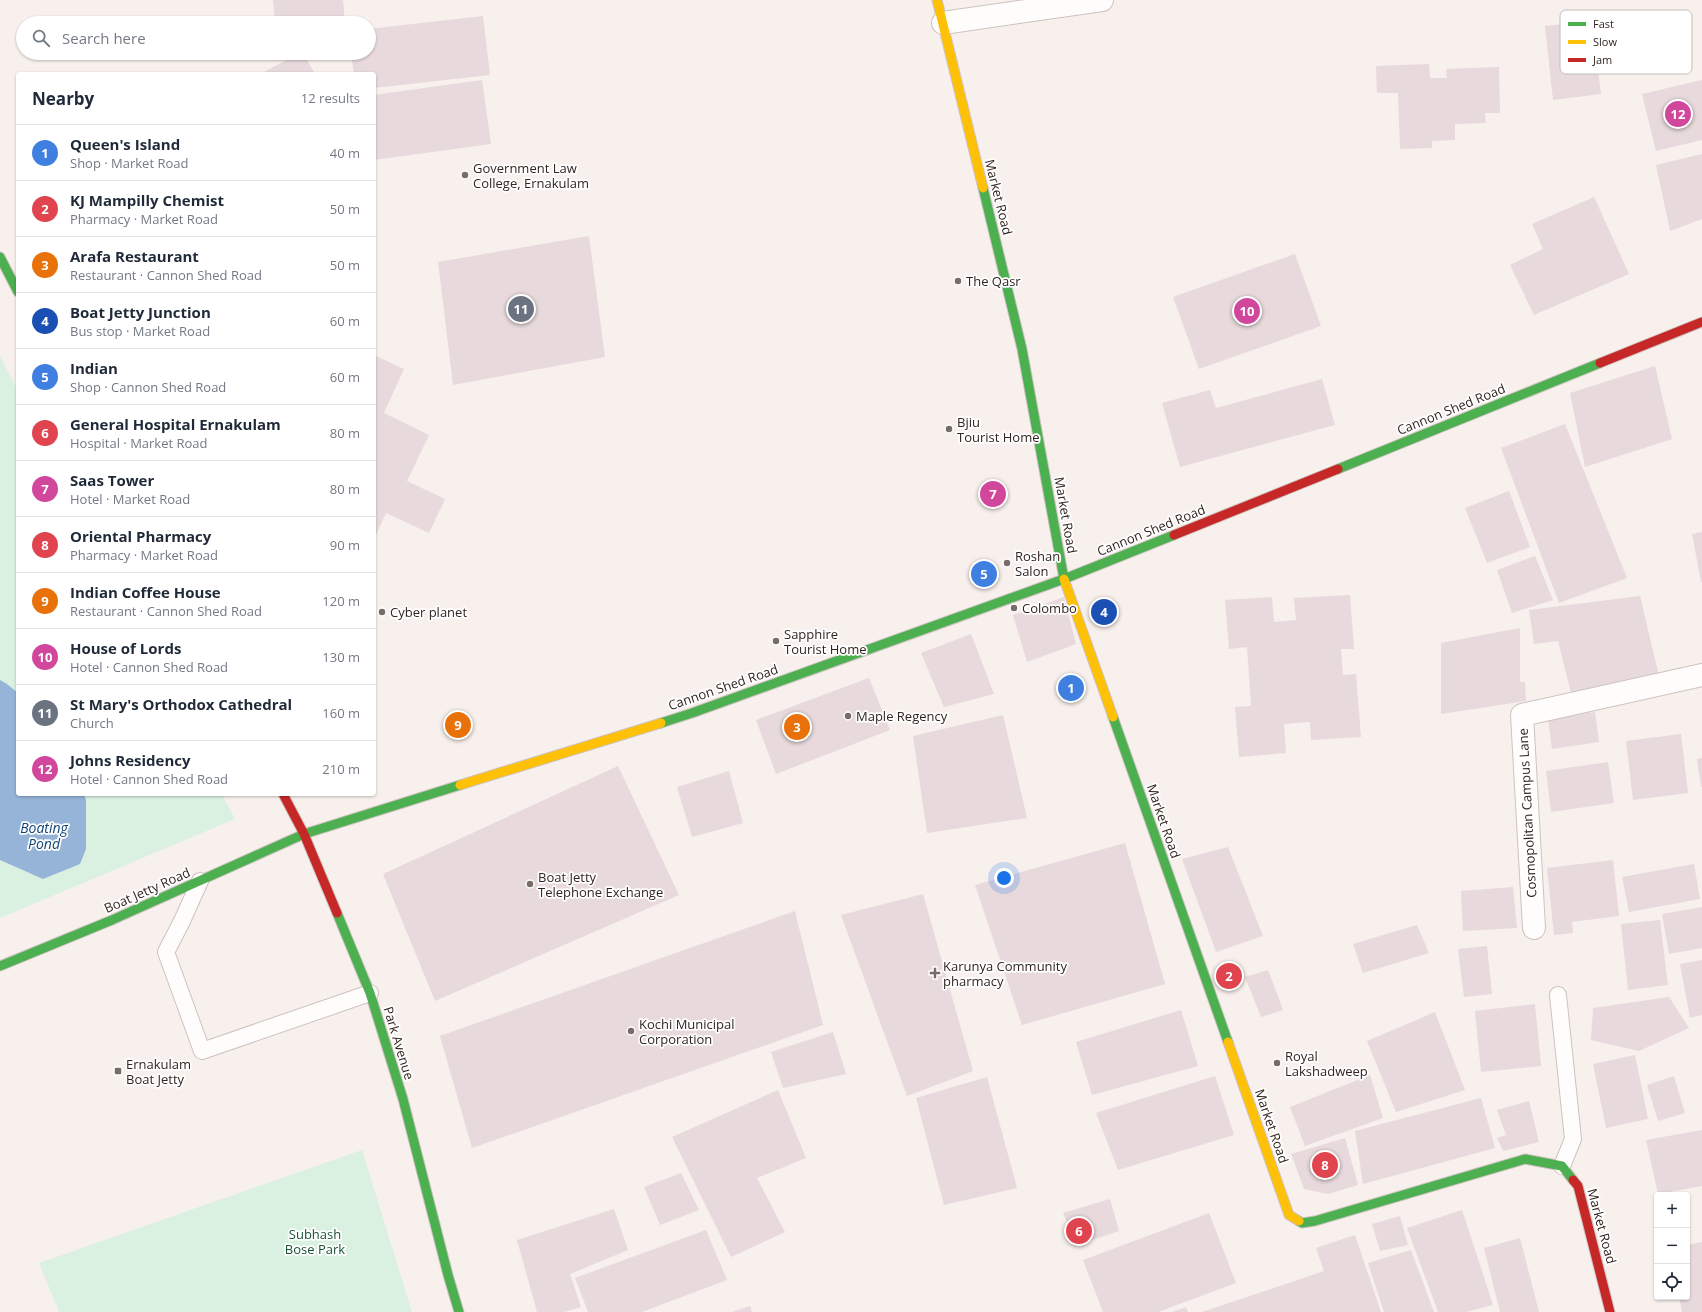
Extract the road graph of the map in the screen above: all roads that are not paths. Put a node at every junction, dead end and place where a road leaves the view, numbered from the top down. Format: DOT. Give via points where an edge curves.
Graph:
graph roads {
  1 [pos="937,0"];
  2 [pos="1102,0"];
  3 [pos="943,23"];
  4 [pos="0,257"];
  5 [pos="16,288"];
  6 [pos="1702,322"];
  7 [pos="1064,579"];
  8 [pos="1702,675"];
  9 [pos="284,796"];
  10 [pos="304,834"];
  11 [pos="200,881"];
  12 [pos="1534,928"];
  13 [pos="0,966"];
  14 [pos="370,993"];
  15 [pos="1558,995"];
  16 [pos="1562,1166"];
  17 [pos="459,1312"];
  18 [pos="1610,1312"];
  1 -- 3 [label="street, Market Road"];
  2 -- 3 [label="street"];
  3 -- 7 [label="street, Market Road" via="1022,349"];
  4 -- 5 [label="street"];
  6 -- 7 [label="street, Cannon Shed Road"];
  7 -- 10 [label="street, Cannon Shed Road" via="692,713"];
  7 -- 16 [label="street, Market Road" via="1289,1215 1302,1222 1315,1222 1525,1159"];
  8 -- 12 [label="street, Cosmopolitan Campus Lane" via="1522,715"];
  9 -- 10 [label="street, Park Avenue"];
  10 -- 11 [label="street, Boat Jetty Road"];
  10 -- 14 [label="street, Park Avenue"];
  11 -- 13 [label="street, Boat Jetty Road"];
  11 -- 14 [label="lane" via="166,952 202,1051"];
  14 -- 17 [label="street, Park Avenue" via="403,1099"];
  15 -- 16 [label="lane" via="1573,1139"];
  16 -- 18 [label="street, Market Road" via="1578,1186"];
}
